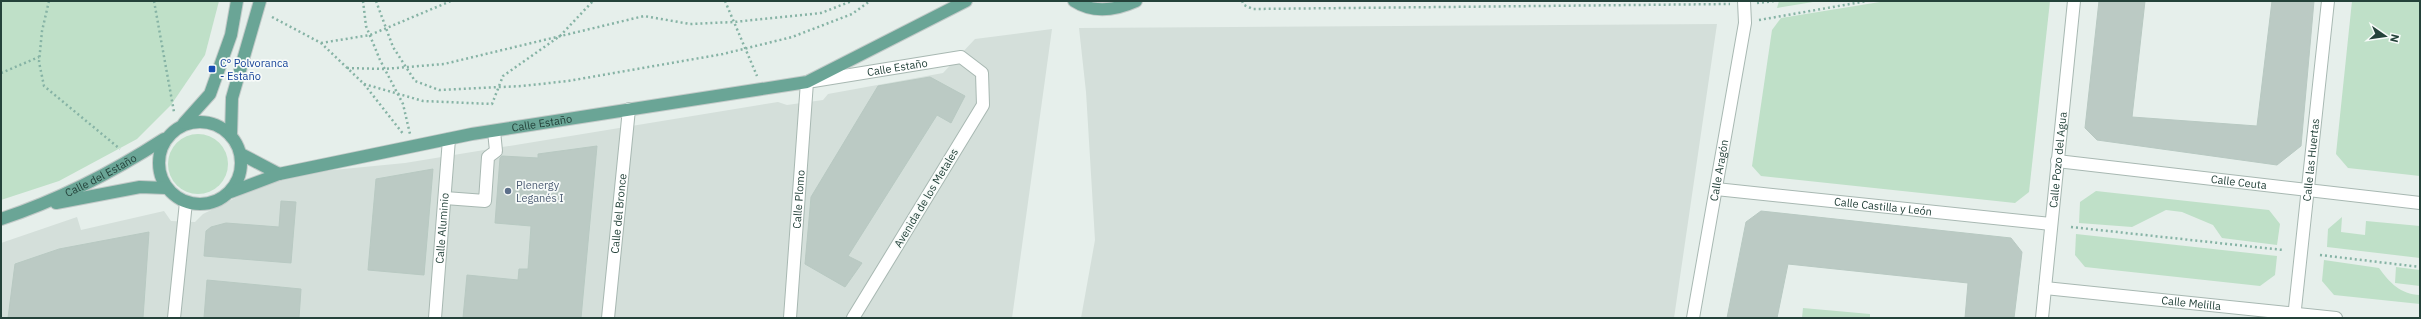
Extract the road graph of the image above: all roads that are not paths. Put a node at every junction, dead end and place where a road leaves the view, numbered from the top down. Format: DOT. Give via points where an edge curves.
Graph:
graph roads {
  1 [pos="237,1"];
  2 [pos="260,1"];
  3 [pos="966,1"];
  4 [pos="1074,1"];
  5 [pos="1136,1"];
  6 [pos="2074,1"];
  7 [pos="2328,1"];
  8 [pos="1749,2"];
  9 [pos="982,73"];
  10 [pos="807,82"];
  11 [pos="629,109"];
  12 [pos="184,123"];
  13 [pos="494,131"];
  14 [pos="232,136"];
  15 [pos="164,139"];
  16 [pos="449,139"];
  17 [pos="241,154"];
  18 [pos="2057,161"];
  19 [pos="279,174"];
  20 [pos="166,188"];
  21 [pos="1716,189"];
  22 [pos="2308,189"];
  23 [pos="231,192"];
  24 [pos="445,198"];
  25 [pos="186,202"];
  26 [pos="2420,202"];
  27 [pos="35,207"];
  28 [pos="1,219"];
  29 [pos="2051,224"];
  30 [pos="2045,288"];
  31 [pos="2295,316"];
  32 [pos="174,318"];
  33 [pos="435,318"];
  34 [pos="608,318"];
  35 [pos="790,318"];
  36 [pos="853,318"];
  37 [pos="1693,318"];
  38 [pos="2042,318"];
  39 [pos="2336,318"];
  1 -- 12 [label="main road" via="231,35 210,94"];
  2 -- 14 [label="main road" via="232,98"];
  3 -- 10 [label="main road, Calle Estaño"];
  4 -- 5 [label="main road" via="1099,10 1119,8"];
  6 -- 18 [label="street, Calle Pozo del Agua"];
  7 -- 22 [label="street, Calle las Huertas"];
  8 -- 21 [label="street, Calle Aragón"];
  9 -- 10 [label="street, Calle Estaño" via="960,57"];
  9 -- 36 [label="street, Avenida de los Metales" via="983,105"];
  10 -- 11 [label="main road, Calle Estaño"];
  10 -- 35 [label="street, Calle Plomo"];
  11 -- 13 [label="main road, Calle Estaño"];
  11 -- 34 [label="street, Calle del Bronce"];
  12 -- 14 [label="main road" via="209,123 221,127"];
  12 -- 15 [label="main road"];
  13 -- 16 [label="main road, Calle Estaño"];
  13 -- 24 [label="street" via="496,151 488,157 485,201"];
  14 -- 17 [label="main road"];
  15 -- 20 [label="main road" via="158,165 160,177"];
  15 -- 27 [label="main road, Calle del Estaño" via="93,181"];
  16 -- 19 [label="main road, Calle Estaño"];
  16 -- 24 [label="street, Calle Aluminio"];
  17 -- 19 [label="main road"];
  17 -- 23 [label="main road" via="238,179"];
  18 -- 22 [label="street, Calle Ceuta"];
  18 -- 29 [label="street, Calle Pozo del Agua"];
  19 -- 23 [label="main road, Calle Estaño"];
  20 -- 25 [label="main road"];
  20 -- 27 [label="main road, Calle del Estaño" via="124,190"];
  21 -- 29 [label="street, Calle Castilla y León"];
  21 -- 37 [label="street, Calle Aragón"];
  22 -- 26 [label="street, Calle Ceuta"];
  22 -- 31 [label="street, Calle las Huertas"];
  23 -- 25 [label="main road" via="220,200 206,204"];
  24 -- 33 [label="street, Calle Aluminio"];
  25 -- 32 [label="street"];
  27 -- 28 [label="main road, Calle del Estaño"];
  29 -- 30 [label="street, Calle Pozo del Agua"];
  30 -- 31 [label="street, Calle Melilla"];
  30 -- 38 [label="street, Calle Pozo del Agua"];
  31 -- 39 [label="street, Calle Melilla"];
}
